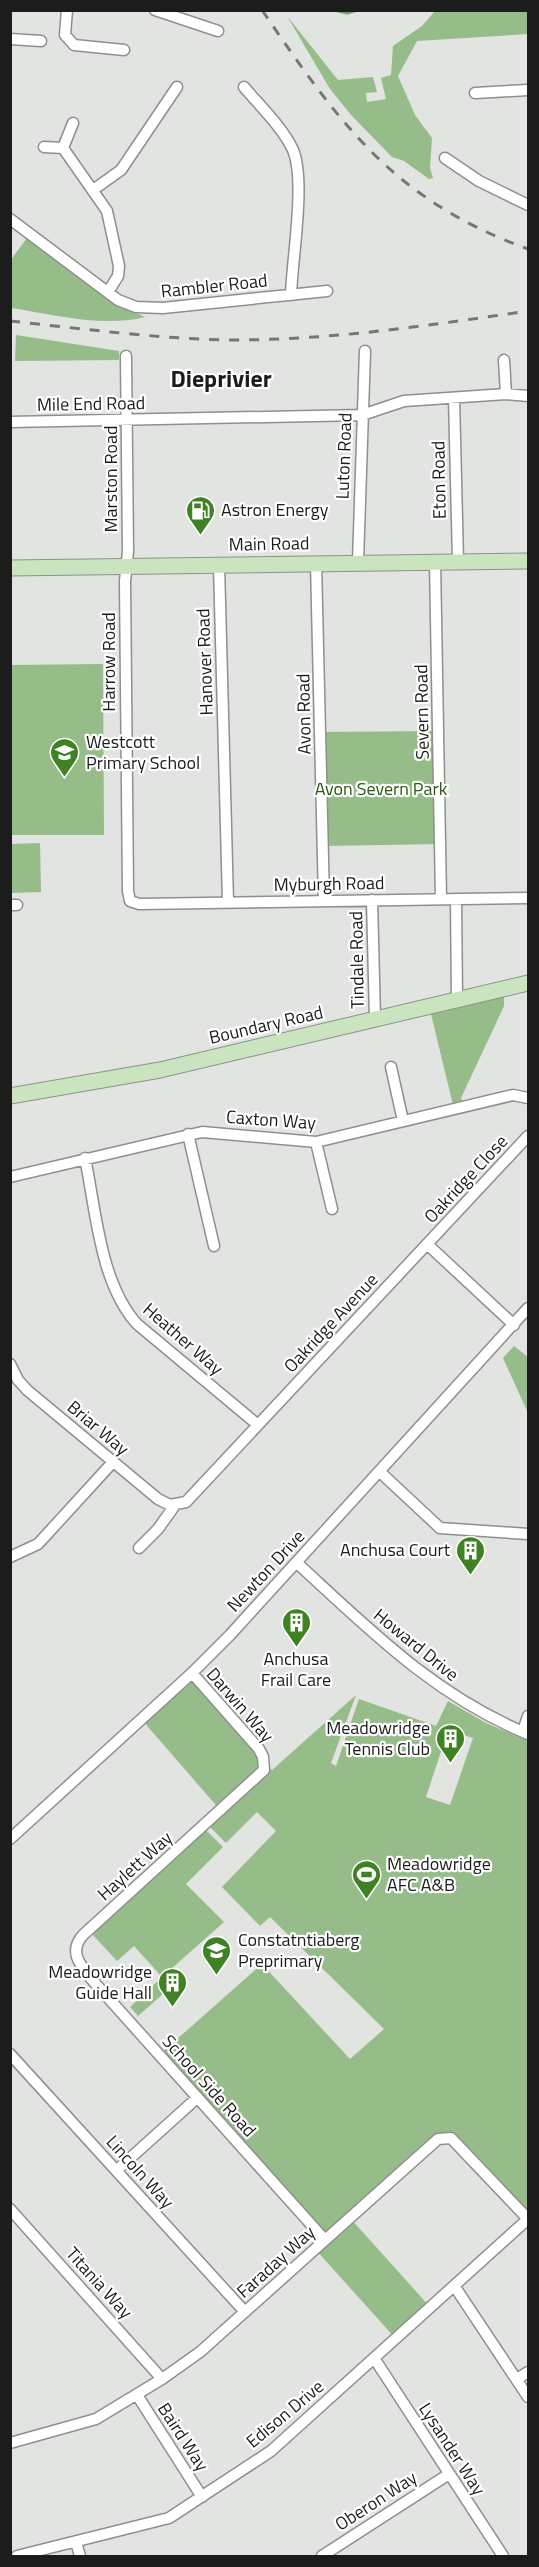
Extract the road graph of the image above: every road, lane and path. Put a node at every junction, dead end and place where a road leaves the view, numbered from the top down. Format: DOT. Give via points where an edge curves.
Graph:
graph roads {
  1 [pos="67,10"];
  2 [pos="155,10"];
  3 [pos="218,31"];
  4 [pos="10,39"];
  5 [pos="41,41"];
  6 [pos="124,50"];
  7 [pos="177,87"];
  8 [pos="244,87"];
  9 [pos="528,90"];
  10 [pos="475,93"];
  11 [pos="73,123"];
  12 [pos="44,147"];
  13 [pos="63,148"];
  14 [pos="445,158"];
  15 [pos="93,190"];
  16 [pos="528,205"];
  17 [pos="10,219"];
  18 [pos="327,291"];
  19 [pos="108,292"];
  20 [pos="291,295"];
  21 [pos="365,351"];
  22 [pos="126,356"];
  23 [pos="504,360"];
  24 [pos="506,394"];
  25 [pos="528,396"];
  26 [pos="454,398"];
  27 [pos="362,415"];
  28 [pos="127,420"];
  29 [pos="10,422"];
  30 [pos="435,561"];
  31 [pos="458,561"];
  32 [pos="528,561"];
  33 [pos="358,562"];
  34 [pos="316,563"];
  35 [pos="219,565"];
  36 [pos="126,567"];
  37 [pos="10,568"];
  38 [pos="528,898"];
  39 [pos="441,899"];
  40 [pos="456,899"];
  41 [pos="372,900"];
  42 [pos="130,901"];
  43 [pos="324,901"];
  44 [pos="228,902"];
  45 [pos="528,983"];
  46 [pos="457,1000"];
  47 [pos="375,1019"];
  48 [pos="391,1067"];
  49 [pos="10,1096"];
  50 [pos="528,1098"];
  51 [pos="403,1121"];
  52 [pos="188,1134"];
  53 [pos="528,1136"];
  54 [pos="316,1142"];
  55 [pos="85,1158"];
  56 [pos="10,1177"];
  57 [pos="332,1209"];
  58 [pos="427,1244"];
  59 [pos="214,1246"];
  60 [pos="528,1308"];
  61 [pos="514,1325"];
  62 [pos="10,1364"];
  63 [pos="258,1425"];
  64 [pos="114,1462"];
  65 [pos="380,1472"];
  66 [pos="175,1505"];
  67 [pos="528,1533"];
  68 [pos="139,1548"];
  69 [pos="10,1557"];
  70 [pos="297,1563"];
  71 [pos="192,1674"];
  72 [pos="528,1716"];
  73 [pos="526,1732"];
  74 [pos="221,1811"];
  75 [pos="10,1839"];
  76 [pos="76,1949"];
  77 [pos="10,2054"];
  78 [pos="197,2098"];
  79 [pos="117,2170"];
  80 [pos="10,2209"];
  81 [pos="528,2219"];
  82 [pos="326,2240"];
  83 [pos="455,2286"];
  84 [pos="245,2312"];
  85 [pos="374,2358"];
  86 [pos="528,2372"];
  87 [pos="162,2379"];
  88 [pos="517,2379"];
  89 [pos="137,2395"];
  90 [pos="528,2397"];
  91 [pos="10,2443"];
  92 [pos="449,2474"];
  93 [pos="202,2496"];
  94 [pos="76,2542"];
  95 [pos="17,2556"];
  96 [pos="80,2556"];
  97 [pos="322,2556"];
  98 [pos="503,2556"];
  1 -- 6 [label="street" via="65,35 74,45"];
  2 -- 3 [label="street"];
  4 -- 5 [label="street"];
  7 -- 15 [label="street" via="121,170"];
  8 -- 20 [label="street" via="294,155 297,228"];
  9 -- 10 [label="street"];
  11 -- 13 [label="street"];
  12 -- 13 [label="street"];
  13 -- 15 [label="street"];
  14 -- 16 [label="street" via="479,181"];
  15 -- 19 [label="street" via="107,211 118,260 118,276"];
  17 -- 19 [label="street, Rambler Road"];
  18 -- 20 [label="street, Rambler Road"];
  19 -- 20 [label="street, Rambler Road" via="127,305 150,309"];
  21 -- 27 [label="street, Luton Road"];
  22 -- 28 [label="street, Marston Road"];
  23 -- 24 [label="street"];
  24 -- 25 [label="street, Mile End Road"];
  24 -- 26 [label="street, Mile End Road"];
  26 -- 27 [label="street, Mile End Road" via="404,401"];
  26 -- 31 [label="street, Eton Road"];
  27 -- 28 [label="street, Mile End Road"];
  27 -- 33 [label="street, Luton Road"];
  28 -- 29 [label="street, Mile End Road"];
  28 -- 36 [label="street, Marston Road"];
  30 -- 31 [label="street, Main Road"];
  30 -- 33 [label="street, Main Road"];
  30 -- 39 [label="street, Severn Road"];
  31 -- 32 [label="street, Main Road"];
  33 -- 34 [label="street, Main Road"];
  34 -- 35 [label="street, Main Road"];
  34 -- 43 [label="street, Avon Road"];
  35 -- 36 [label="street, Main Road"];
  35 -- 44 [label="street, Hanover Road"];
  36 -- 37 [label="street, Main Road"];
  36 -- 42 [label="street, Harrow Road"];
  38 -- 40 [label="street, Myburgh Road"];
  39 -- 40 [label="street, Myburgh Road"];
  39 -- 41 [label="street, Myburgh Road"];
  40 -- 46 [label="street"];
  41 -- 43 [label="street, Myburgh Road"];
  41 -- 47 [label="street, Tindale Road"];
  42 -- 44 [label="street, Myburgh Road"];
  43 -- 44 [label="street, Myburgh Road"];
  45 -- 46 [label="street, Boundary Road"];
  46 -- 47 [label="street, Boundary Road"];
  47 -- 49 [label="street, Boundary Road" via="160,1070"];
  48 -- 51 [label="street"];
  50 -- 51 [label="street, Caxton Way" via="513,1095"];
  51 -- 54 [label="street, Caxton Way"];
  52 -- 54 [label="street, Caxton Way" via="209,1132"];
  52 -- 55 [label="street, Caxton Way"];
  52 -- 59 [label="street"];
  53 -- 58 [label="street, Oakridge Close"];
  54 -- 57 [label="street"];
  55 -- 56 [label="street, Caxton Way"];
  55 -- 63 [label="street, Heather Way" via="106,1261 121,1304 137,1324"];
  58 -- 61 [label="street"];
  58 -- 63 [label="street, Oakridge Avenue"];
  60 -- 61 [label="street, Newton Drive"];
  61 -- 65 [label="street, Newton Drive"];
  62 -- 64 [label="street, Briar Way" via="27,1390"];
  63 -- 66 [label="street, Oakridge Avenue" via="195,1495"];
  64 -- 66 [label="street, Briar Way" via="162,1502"];
  64 -- 69 [label="street" via="38,1545"];
  65 -- 67 [label="street" via="440,1528"];
  65 -- 70 [label="street, Newton Drive"];
  66 -- 68 [label="street" via="159,1529"];
  70 -- 71 [label="street, Newton Drive"];
  70 -- 73 [label="street, Howard Drive" via="387,1646 438,1686 483,1714"];
  71 -- 74 [label="street, Darwin Way" via="264,1757 262,1774"];
  71 -- 75 [label="street, Newton Drive"];
  72 -- 73 [label="street"];
  74 -- 76 [label="street, Haylett Way" via="83,1935"];
  76 -- 78 [label="street, School Side Road" via="79,1964"];
  77 -- 79 [label="street, Lincoln Way"];
  78 -- 79 [label="street"];
  78 -- 82 [label="street, School Side Road"];
  79 -- 84 [label="street, Lincoln Way"];
  80 -- 87 [label="street, Titania Way"];
  81 -- 82 [label="street, Faraday Way" via="451,2138 444,2137"];
  81 -- 83 [label="street, Edison Drive"];
  82 -- 84 [label="street, Faraday Way"];
  83 -- 85 [label="street, Edison Drive"];
  83 -- 88 [label="street"];
  84 -- 87 [label="street, Faraday Way"];
  85 -- 92 [label="street, Lysander Way"];
  85 -- 93 [label="street, Edison Drive" via="271,2451"];
  86 -- 88 [label="street"];
  87 -- 89 [label="street, Faraday Way"];
  88 -- 90 [label="street"];
  89 -- 91 [label="street, Faraday Way" via="96,2419"];
  89 -- 93 [label="street, Baird Way"];
  92 -- 97 [label="street, Oberon Way"];
  92 -- 98 [label="street, Lysander Way"];
  93 -- 94 [label="street, Edison Drive" via="160,2521"];
  94 -- 95 [label="street, Edison Drive"];
  94 -- 96 [label="street"];
}
